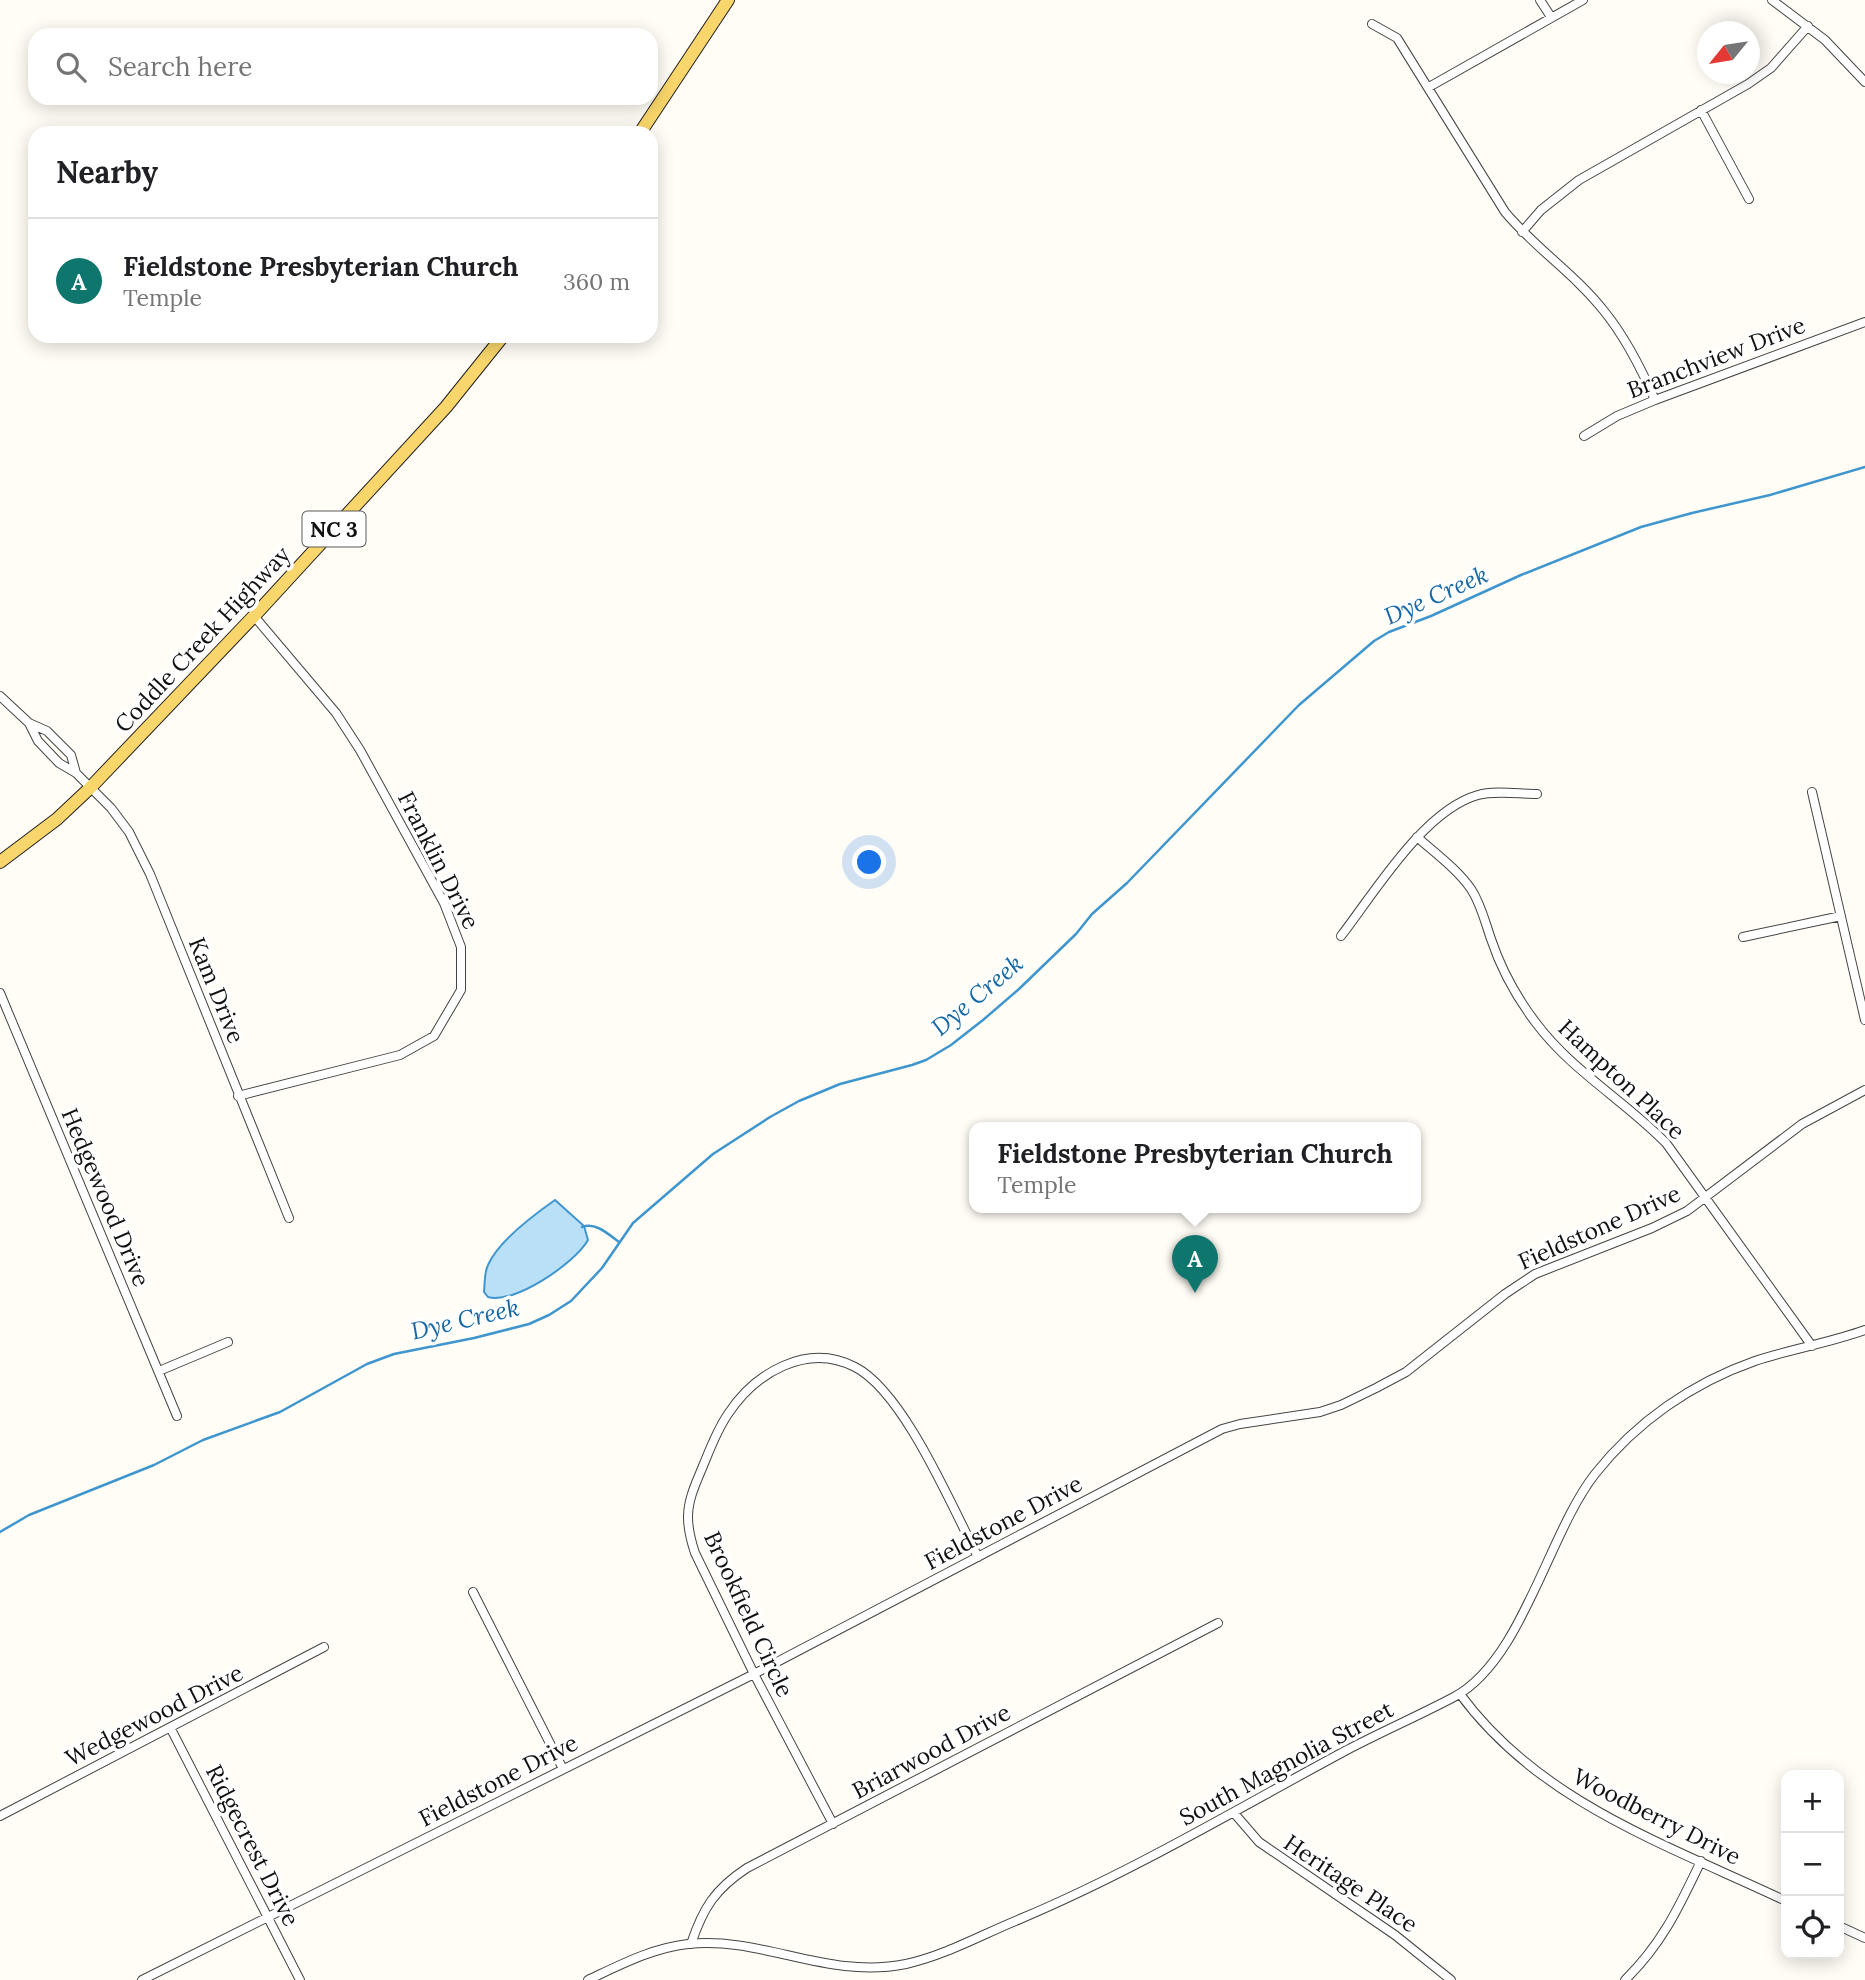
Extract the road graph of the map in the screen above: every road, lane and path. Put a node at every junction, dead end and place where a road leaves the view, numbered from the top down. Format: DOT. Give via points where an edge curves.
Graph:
graph roads {
  1 [pos="728,0"];
  2 [pos="1541,0"];
  3 [pos="1583,0"];
  4 [pos="1772,0"];
  5 [pos="1551,17"];
  6 [pos="1372,24"];
  7 [pos="1808,26"];
  8 [pos="1865,82"];
  9 [pos="1429,87"];
  10 [pos="1701,110"];
  11 [pos="645,126"];
  12 [pos="1749,199"];
  13 [pos="1522,232"];
  14 [pos="1865,322"];
  15 [pos="497,343"];
  16 [pos="1655,400"];
  17 [pos="1584,436"];
  18 [pos="254,616"];
  19 [pos="0,696"];
  20 [pos="29,723"];
  21 [pos="76,773"];
  22 [pos="90,788"];
  23 [pos="1812,792"];
  24 [pos="1537,794"];
  25 [pos="1417,837"];
  26 [pos="0,862"];
  27 [pos="1841,916"];
  28 [pos="1341,936"];
  29 [pos="1743,937"];
  30 [pos="0,993"];
  31 [pos="1865,1020"];
  32 [pos="1865,1090"];
  33 [pos="238,1096"];
  34 [pos="1706,1198"];
  35 [pos="289,1218"];
  36 [pos="1865,1330"];
  37 [pos="228,1342"];
  38 [pos="1812,1346"];
  39 [pos="159,1371"];
  40 [pos="177,1416"];
  41 [pos="978,1557"];
  42 [pos="473,1592"];
  43 [pos="1218,1623"];
  44 [pos="324,1647"];
  45 [pos="754,1674"];
  46 [pos="1460,1694"];
  47 [pos="171,1728"];
  48 [pos="563,1769"];
  49 [pos="1234,1813"];
  50 [pos="0,1816"];
  51 [pos="833,1824"];
  52 [pos="1701,1861"];
  53 [pos="1781,1899"];
  54 [pos="268,1917"];
  55 [pos="1844,1928"];
  56 [pos="1865,1938"];
  57 [pos="691,1944"];
  58 [pos="142,1980"];
  59 [pos="300,1980"];
  60 [pos="588,1980"];
  61 [pos="1451,1980"];
  62 [pos="1625,1980"];
  1 -- 11 [label="main road"];
  2 -- 5 [label="street"];
  3 -- 5 [label="street"];
  4 -- 7 [label="street"];
  5 -- 9 [label="street"];
  6 -- 9 [label="street" via="1397,38"];
  7 -- 8 [label="street"];
  7 -- 10 [label="street" via="1771,68"];
  9 -- 13 [label="street" via="1505,212"];
  10 -- 12 [label="street"];
  10 -- 13 [label="street" via="1579,180"];
  13 -- 16 [label="street" via="1603,309 1639,364"];
  14 -- 16 [label="street, Branchview Drive"];
  15 -- 18 [label="main road, Coddle Creek Highway / NC 3" via="446,407"];
  16 -- 17 [label="street, Branchview Drive"];
  18 -- 22 [label="main road, Coddle Creek Highway / NC 3"];
  18 -- 33 [label="street, Franklin Drive" via="336,712 360,750 443,904 461,947 461,990 434,1036 400,1055"];
  19 -- 20 [label="street"];
  20 -- 21 [label="street" via="38,741"];
  20 -- 21 [label="street" via="47,731 71,755"];
  21 -- 22 [label="street, Kam Drive"];
  22 -- 26 [label="main road, Coddle Creek Highway / NC 3"];
  22 -- 33 [label="street, Kam Drive" via="129,832 145,863"];
  23 -- 27 [label="street"];
  24 -- 25 [label="street" via="1480,794 1434,818"];
  25 -- 28 [label="street"];
  25 -- 34 [label="street, Hampton Place" via="1472,890 1503,970 1537,1025 1569,1061 1666,1143"];
  27 -- 29 [label="street"];
  27 -- 31 [label="street"];
  30 -- 39 [label="street, Hedgewood Drive"];
  32 -- 34 [label="street, Fieldstone Drive" via="1802,1124"];
  33 -- 35 [label="street, Kam Drive"];
  34 -- 38 [label="street, Hampton Place"];
  34 -- 41 [label="street, Fieldstone Drive" via="1661,1224 1535,1273 1406,1372 1376,1388 1320,1412 1222,1429"];
  36 -- 38 [label="street, South Magnolia Street"];
  37 -- 39 [label="street"];
  38 -- 46 [label="street, South Magnolia Street" via="1755,1361 1715,1378 1658,1412 1619,1446 1592,1478 1570,1516 1502,1650"];
  39 -- 40 [label="street, Hedgewood Drive"];
  41 -- 45 [label="street, Fieldstone Drive"];
  41 -- 45 [label="street, Brookfield Circle" via="909,1424 877,1383 856,1367 831,1359 804,1358 775,1369 749,1389 728,1414 712,1443 688,1515 695,1553"];
  42 -- 48 [label="street"];
  43 -- 51 [label="street, Briarwood Drive"];
  44 -- 47 [label="street, Wedgewood Drive"];
  45 -- 48 [label="street, Fieldstone Drive"];
  45 -- 51 [label="street, Brookfield Circle"];
  46 -- 49 [label="street, South Magnolia Street"];
  46 -- 52 [label="street, Woodberry Drive" via="1481,1723 1550,1783 1599,1813"];
  47 -- 50 [label="street, Wedgewood Drive"];
  47 -- 54 [label="street, Ridgecrest Drive"];
  48 -- 54 [label="street, Fieldstone Drive"];
  49 -- 57 [label="street, South Magnolia Street" via="1069,1899 908,1964 866,1970 729,1945"];
  49 -- 61 [label="street, Heritage Place" via="1259,1842 1395,1935"];
  51 -- 57 [label="street, Briarwood Drive" via="726,1882 709,1901"];
  52 -- 53 [label="street, Woodberry Drive"];
  52 -- 62 [label="street" via="1673,1920"];
  54 -- 58 [label="street, Fieldstone Drive"];
  54 -- 59 [label="street, Ridgecrest Drive"];
  55 -- 56 [label="street"];
  57 -- 60 [label="street, South Magnolia Street" via="657,1950"];
}
